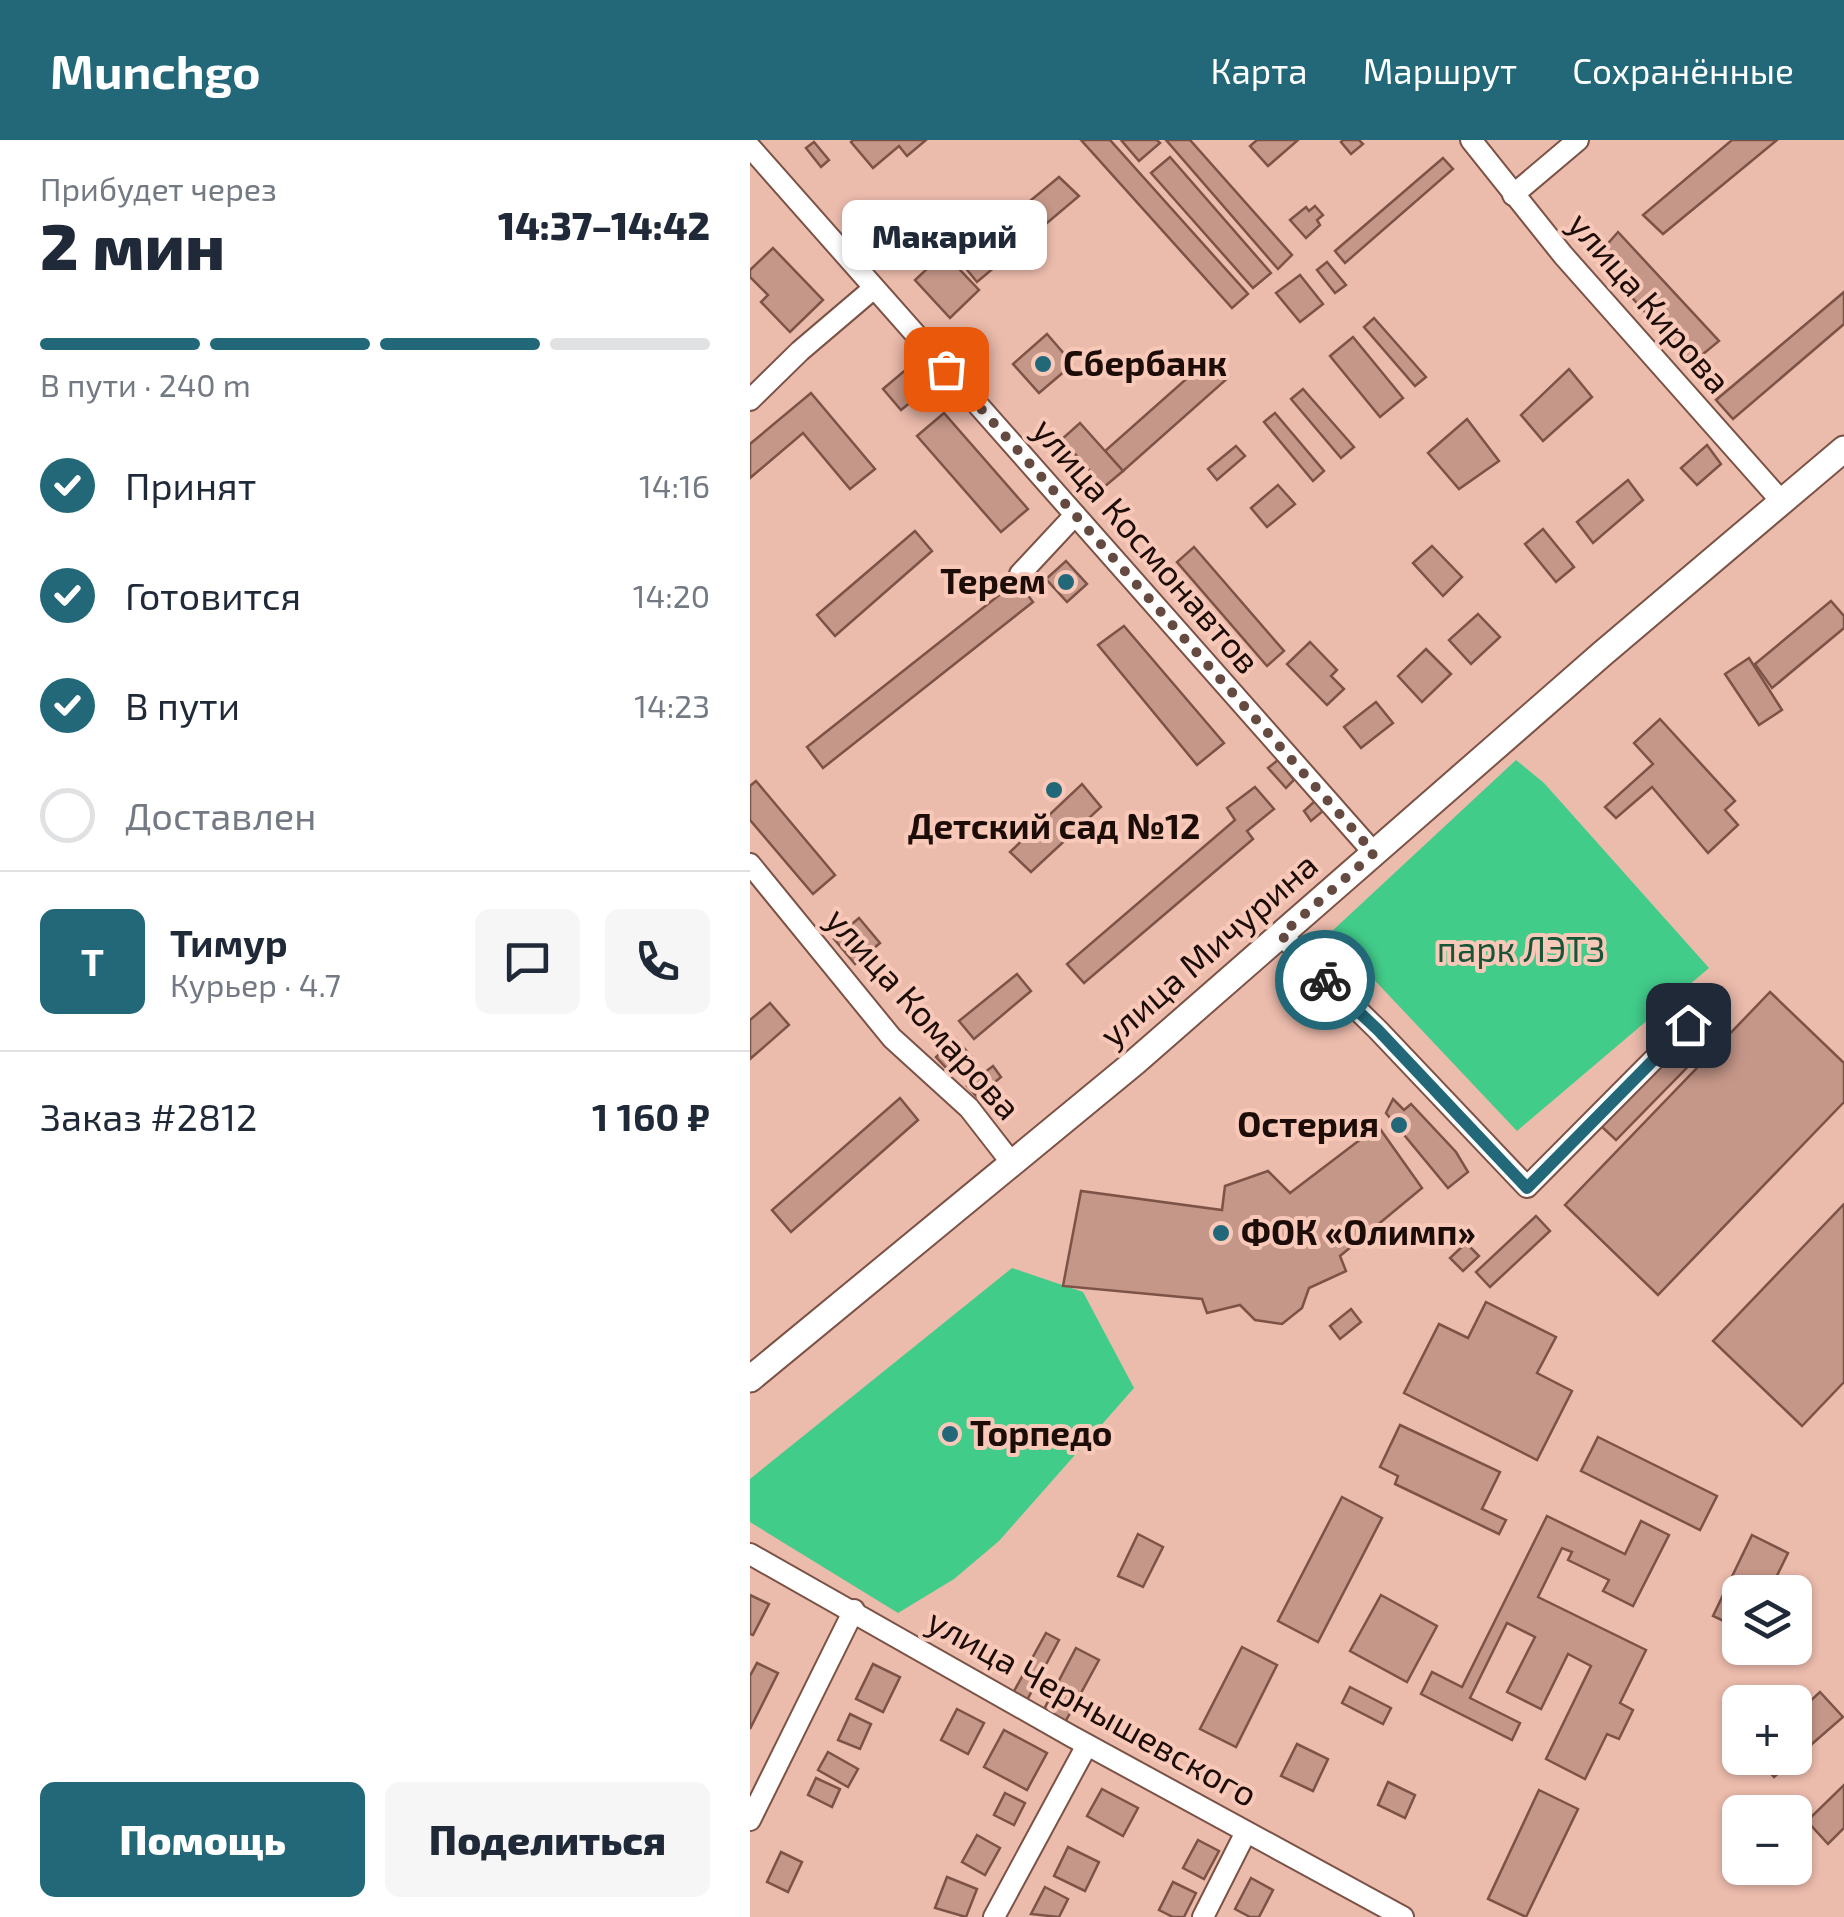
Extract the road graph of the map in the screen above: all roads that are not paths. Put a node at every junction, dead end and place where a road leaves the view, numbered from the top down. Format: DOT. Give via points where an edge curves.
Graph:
graph roads {
  1 [pos="1471,140"];
  2 [pos="1578,140"];
  3 [pos="750,148"];
  4 [pos="1513,195"];
  5 [pos="874,288"];
  6 [pos="750,400"];
  7 [pos="1844,450"];
  8 [pos="1783,503"];
  9 [pos="1075,515"];
  10 [pos="1020,574"];
  11 [pos="1374,853"];
  12 [pos="750,864"];
  13 [pos="1281,935"];
  14 [pos="1688,1025"];
  15 [pos="1010,1162"];
  16 [pos="750,1379"];
  17 [pos="750,1554"];
  18 [pos="854,1610"];
  19 [pos="1086,1745"];
  20 [pos="750,1820"];
  21 [pos="1246,1832"];
  22 [pos="1367,1908"];
  23 [pos="994,1917"];
  24 [pos="1203,1917"];
  25 [pos="1403,1917"];
  1 -- 4 [label="street, улица Кирова"];
  2 -- 4 [label="street"];
  3 -- 5 [label="street, улица Космонавтов"];
  4 -- 8 [label="street, улица Кирова"];
  5 -- 6 [label="street"];
  5 -- 9 [label="street, улица Космонавтов"];
  7 -- 8 [label="main road, улица Мичурина"];
  8 -- 11 [label="main road, улица Мичурина"];
  9 -- 10 [label="street"];
  9 -- 11 [label="street, улица Космонавтов"];
  11 -- 13 [label="main road, улица Мичурина"];
  12 -- 15 [label="street, улица Комарова" via="892,1038 969,1108"];
  13 -- 14 [label="street" via="1527,1188"];
  13 -- 15 [label="main road, улица Мичурина"];
  15 -- 16 [label="main road, улица Мичурина"];
  17 -- 18 [label="street, улица Чернышевского"];
  18 -- 19 [label="street, улица Чернышевского"];
  18 -- 20 [label="street"];
  19 -- 21 [label="street, улица Чернышевского"];
  19 -- 23 [label="street"];
  21 -- 22 [label="street, улица Чернышевского"];
  21 -- 24 [label="street"];
  22 -- 25 [label="street, улица Чернышевского"];
}
